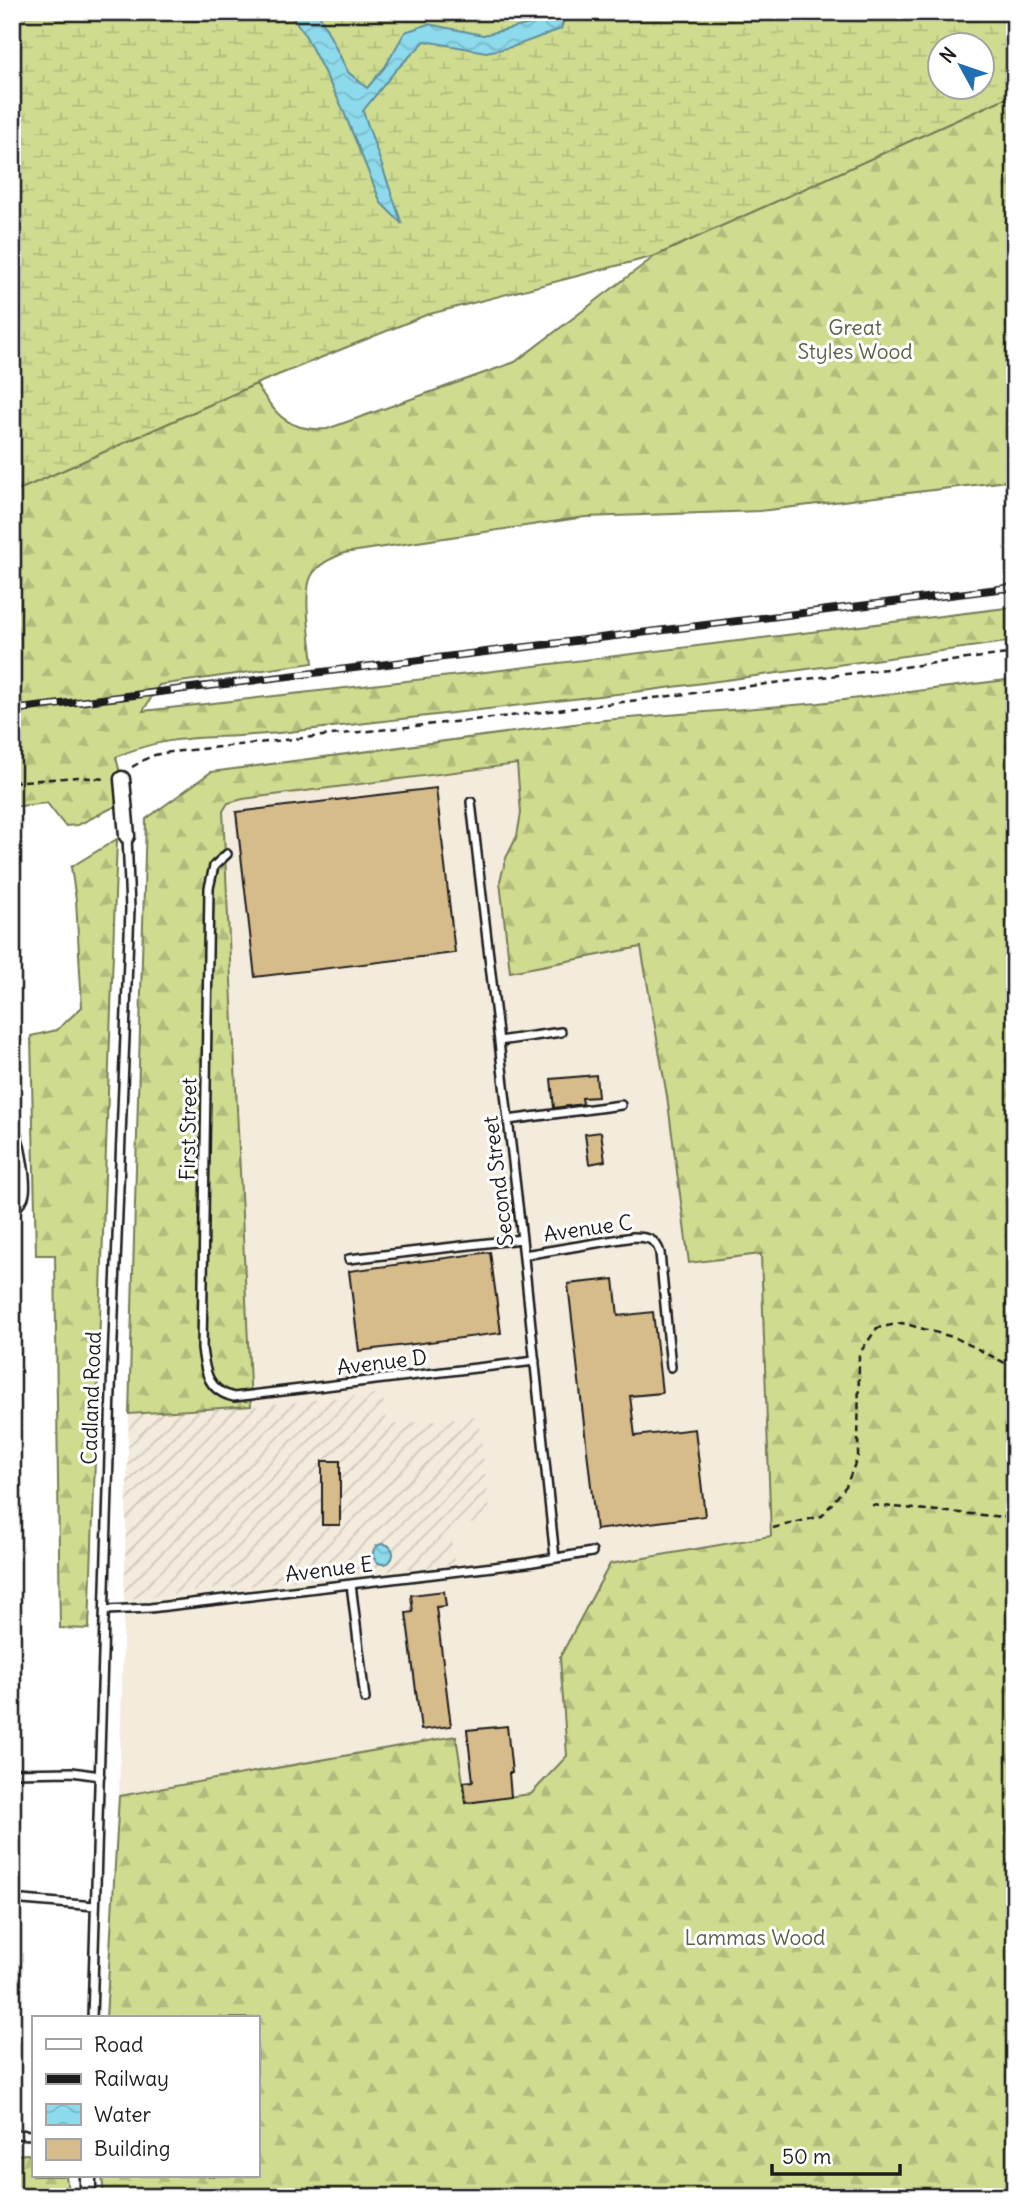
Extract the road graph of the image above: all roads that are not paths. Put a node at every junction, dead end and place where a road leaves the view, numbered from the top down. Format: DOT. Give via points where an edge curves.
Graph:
graph roads {
  1 [pos="122,779"];
  2 [pos="471,802"];
  3 [pos="127,836"];
  4 [pos="227,854"];
  5 [pos="561,1032"];
  6 [pos="499,1041"];
  7 [pos="621,1105"];
  8 [pos="508,1120"];
  9 [pos="12,1124"];
  10 [pos="12,1211"];
  11 [pos="522,1239"];
  12 [pos="524,1255"];
  13 [pos="349,1259"];
  14 [pos="535,1361"];
  15 [pos="671,1367"];
  16 [pos="234,1397"];
  17 [pos="592,1552"];
  18 [pos="555,1558"];
  19 [pos="351,1584"];
  20 [pos="106,1610"];
  21 [pos="365,1699"];
  22 [pos="12,1773"];
  23 [pos="100,1776"];
  24 [pos="23,1900"];
  25 [pos="96,1906"];
  26 [pos="92,2016"];
  27 [pos="12,2134"];
  28 [pos="32,2134"];
  29 [pos="88,2178"];
  30 [pos="88,2197"];
  1 -- 3 [label="street, Cadland Road"];
  2 -- 6 [label="lane, Second Street"];
  3 -- 20 [label="lane, Cadland Road" via="130,909"];
  4 -- 16 [label="lane, First Street" via="214,866 209,888 202,1349 210,1383"];
  5 -- 6 [label="lane"];
  6 -- 8 [label="lane, Second Street"];
  7 -- 8 [label="lane"];
  8 -- 11 [label="lane, Second Street"];
  9 -- 10 [label="lane" via="26,1191"];
  11 -- 12 [label="lane, Second Street"];
  11 -- 13 [label="lane, Avenue C"];
  12 -- 14 [label="lane, Second Street"];
  12 -- 15 [label="lane, Avenue C" via="633,1237 654,1242 660,1253"];
  14 -- 16 [label="lane, Avenue D"];
  14 -- 18 [label="lane, Second Street"];
  17 -- 18 [label="lane, Avenue E"];
  18 -- 19 [label="lane, Avenue E"];
  19 -- 20 [label="lane, Avenue E"];
  19 -- 21 [label="lane"];
  20 -- 23 [label="lane, Cadland Road"];
  22 -- 23 [label="lane"];
  23 -- 25 [label="lane, Cadland Road"];
  24 -- 25 [label="lane"];
  25 -- 26 [label="lane, Cadland Road"];
  27 -- 28 [label="lane"];
  29 -- 30 [label="street"];
}
